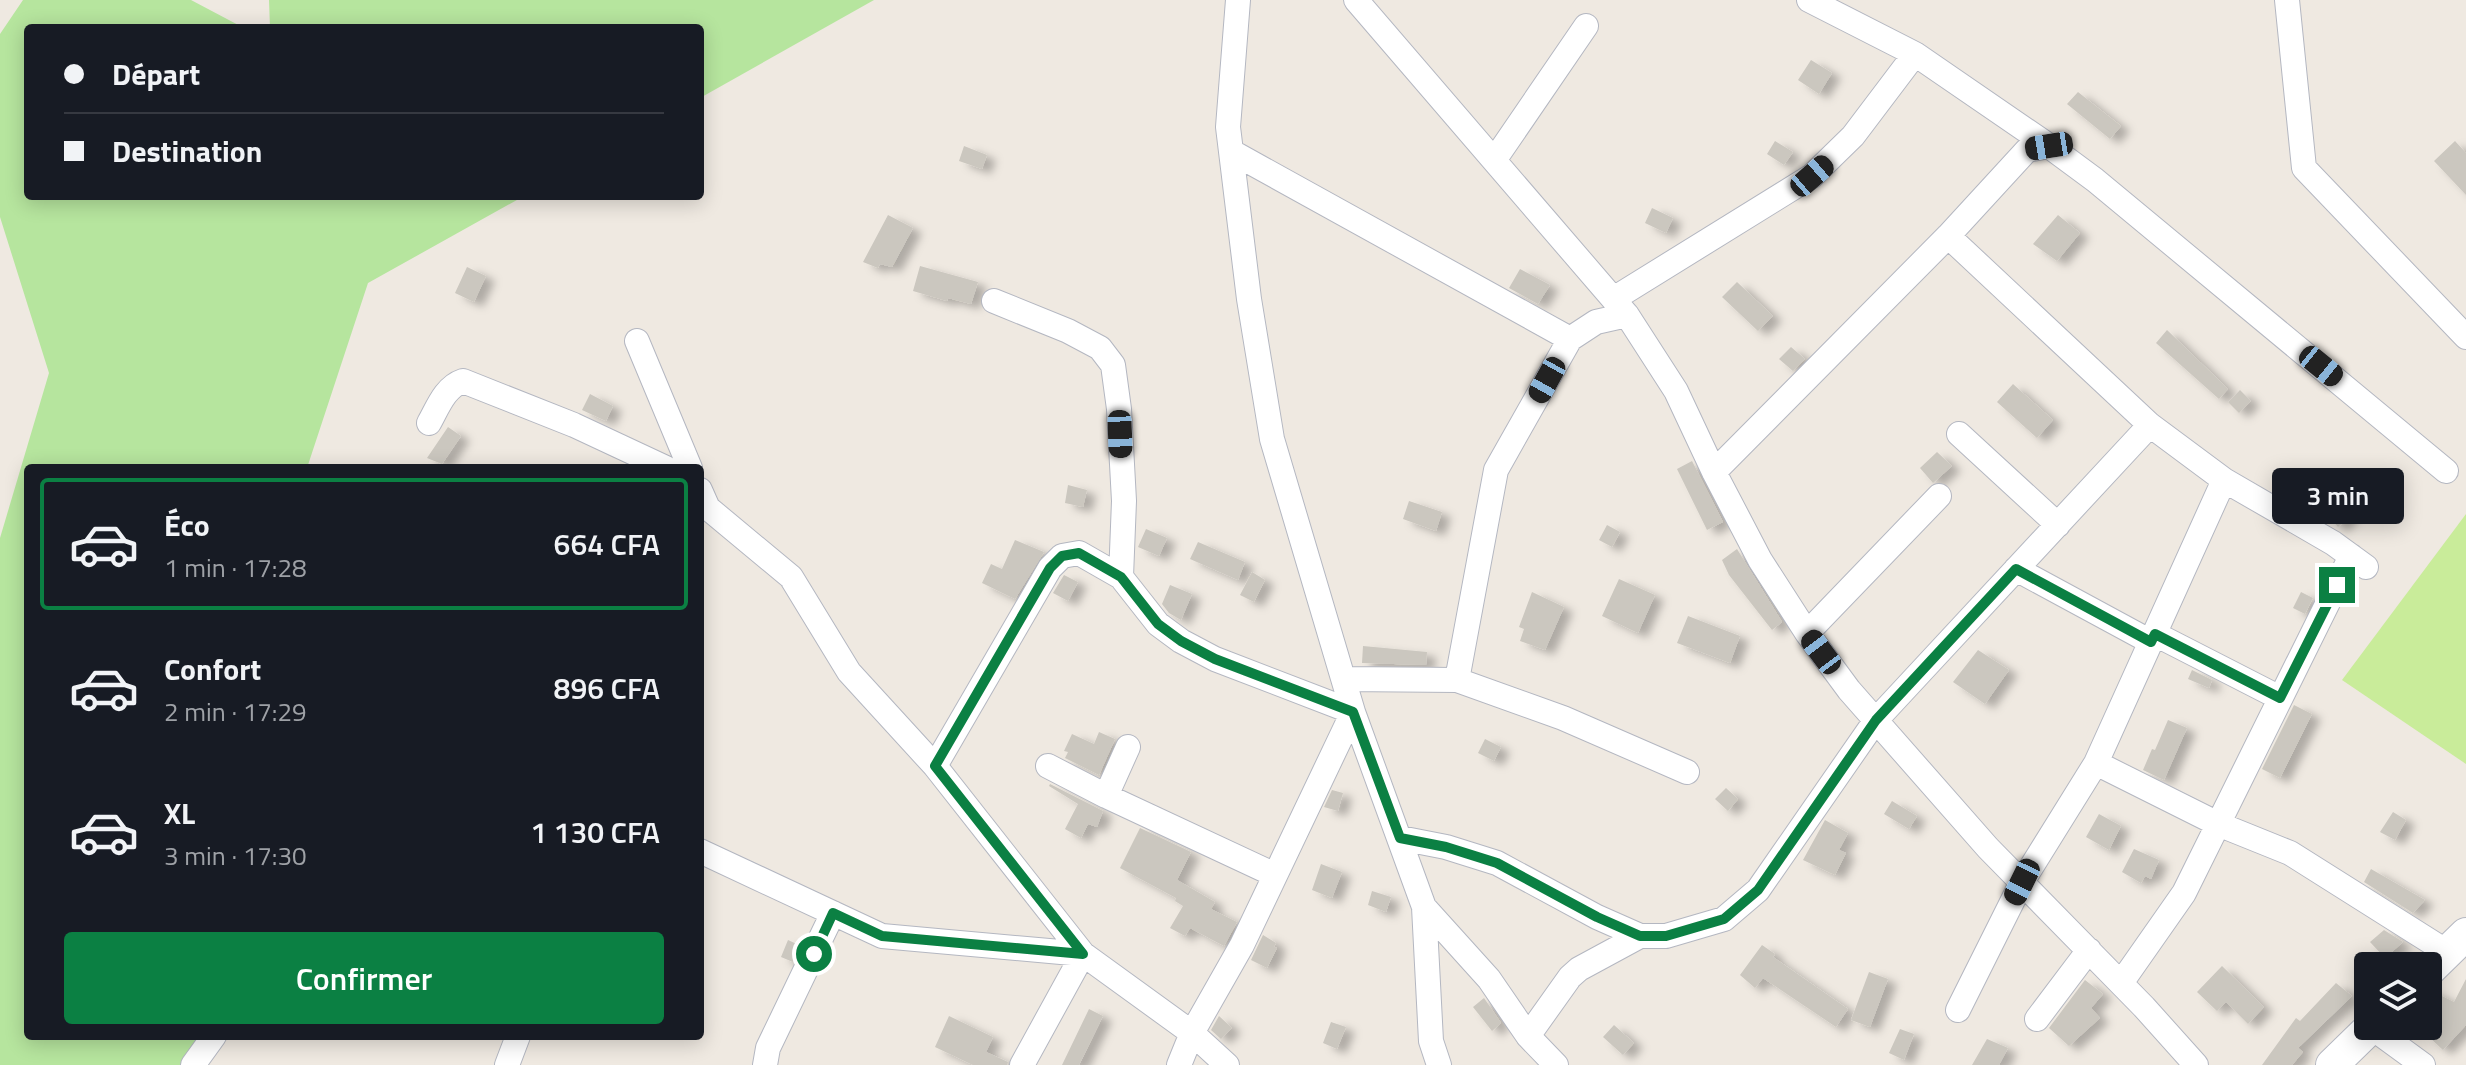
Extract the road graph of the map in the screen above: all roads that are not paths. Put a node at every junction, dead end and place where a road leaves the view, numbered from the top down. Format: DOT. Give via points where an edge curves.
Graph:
graph roads {
  1 [pos="1238,0"];
  2 [pos="1356,0"];
  3 [pos="1809,0"];
  4 [pos="2287,0"];
  5 [pos="1586,26"];
  6 [pos="1915,54"];
  7 [pos="2049,146"];
  8 [pos="1232,152"];
  9 [pos="1495,159"];
  10 [pos="1948,236"];
  11 [pos="994,301"];
  12 [pos="1621,306"];
  13 [pos="2466,337"];
  14 [pos="1570,339"];
  15 [pos="637,341"];
  16 [pos="429,423"];
  17 [pos="2150,425"];
  18 [pos="1959,434"];
  19 [pos="657,464"];
  20 [pos="688,464"];
  21 [pos="2446,471"];
  22 [pos="1714,472"];
  23 [pos="2224,480"];
  24 [pos="1939,496"];
  25 [pos="704,506"];
  26 [pos="2058,525"];
  27 [pos="2016,569"];
  28 [pos="1121,577"];
  29 [pos="1807,633"];
  30 [pos="2153,638"];
  31 [pos="1344,679"];
  32 [pos="1457,680"];
  33 [pos="2280,698"];
  34 [pos="1353,712"];
  35 [pos="1876,720"];
  36 [pos="1128,747"];
  37 [pos="2096,763"];
  38 [pos="935,766"];
  39 [pos="1048,766"];
  40 [pos="1687,772"];
  41 [pos="1106,796"];
  42 [pos="2218,824"];
  43 [pos="1400,838"];
  44 [pos="704,853"];
  45 [pos="1275,875"];
  46 [pos="2022,882"];
  47 [pos="1424,907"];
  48 [pos="833,913"];
  49 [pos="1640,936"];
  50 [pos="2089,950"];
  51 [pos="2447,952"];
  52 [pos="1083,954"];
  53 [pos="2121,983"];
  54 [pos="1958,1010"];
  55 [pos="2037,1019"];
  56 [pos="1192,1033"];
  57 [pos="1528,1036"];
  58 [pos="211,1040"];
  59 [pos="516,1040"];
  60 [pos="2358,1040"];
  61 [pos="2390,1040"];
  62 [pos="193,1065"];
  63 [pos="507,1065"];
  64 [pos="765,1065"];
  65 [pos="1022,1065"];
  66 [pos="1179,1065"];
  67 [pos="1227,1065"];
  68 [pos="1439,1065"];
  69 [pos="1556,1065"];
  70 [pos="2196,1065"];
  71 [pos="2332,1065"];
  72 [pos="2423,1065"];
  1 -- 8 [label="street" via="1228,127"];
  2 -- 9 [label="street"];
  3 -- 6 [label="street"];
  4 -- 13 [label="street" via="2304,168"];
  5 -- 9 [label="street"];
  6 -- 7 [label="street"];
  6 -- 12 [label="street" via="1853,136 1812,176"];
  7 -- 10 [label="street" via="2027,150"];
  7 -- 21 [label="street"];
  8 -- 14 [label="street"];
  8 -- 31 [label="street" via="1272,439"];
  9 -- 12 [label="street"];
  10 -- 17 [label="street"];
  10 -- 22 [label="street"];
  11 -- 28 [label="street" via="1100,348 1113,365 1124,501"];
  12 -- 14 [label="street"];
  12 -- 22 [label="street" via="1676,391"];
  14 -- 32 [label="street" via="1496,470"];
  15 -- 20 [label="street"];
  16 -- 19 [label="street" via="454,384 463,381"];
  17 -- 23 [label="street"];
  17 -- 26 [label="street"];
  18 -- 26 [label="street"];
  22 -- 29 [label="street" via="1760,560"];
  23 -- 30 [label="street"];
  23 -- 33 [label="street" via="2358,562"];
  24 -- 29 [label="street"];
  25 -- 38 [label="street" via="791,577 849,672"];
  26 -- 27 [label="street"];
  27 -- 30 [label="street"];
  27 -- 35 [label="street"];
  28 -- 34 [label="street" via="1158,624 1181,641"];
  28 -- 38 [label="street" via="1079,553 1062,556 1050,568"];
  29 -- 35 [label="street"];
  30 -- 33 [label="street"];
  30 -- 37 [label="street"];
  31 -- 32 [label="street"];
  31 -- 34 [label="street"];
  32 -- 40 [label="street" via="1563,718"];
  33 -- 42 [label="street"];
  34 -- 43 [label="street"];
  34 -- 45 [label="street"];
  35 -- 46 [label="street"];
  35 -- 49 [label="street" via="1758,890 1724,919 1666,936"];
  36 -- 41 [label="street"];
  37 -- 42 [label="street"];
  37 -- 46 [label="street"];
  38 -- 52 [label="street"];
  39 -- 41 [label="street"];
  41 -- 45 [label="street"];
  42 -- 51 [label="street" via="2290,853"];
  42 -- 53 [label="street" via="2184,893"];
  43 -- 47 [label="street"];
  43 -- 49 [label="street" via="1497,863"];
  44 -- 48 [label="street"];
  45 -- 56 [label="street"];
  46 -- 50 [label="street"];
  46 -- 54 [label="street"];
  47 -- 57 [label="street" via="1489,979"];
  47 -- 68 [label="street" via="1431,1041"];
  48 -- 52 [label="street" via="882,936"];
  48 -- 64 [label="street" via="768,1048"];
  49 -- 57 [label="street" via="1570,977"];
  50 -- 53 [label="street"];
  50 -- 55 [label="street"];
  52 -- 56 [label="street"];
  52 -- 65 [label="street"];
  53 -- 70 [label="street"];
  56 -- 66 [label="street"];
  56 -- 67 [label="street"];
  57 -- 69 [label="street"];
  58 -- 62 [label="street"];
  59 -- 63 [label="street"];
  60 -- 71 [label="street"];
  61 -- 72 [label="street"];
}
